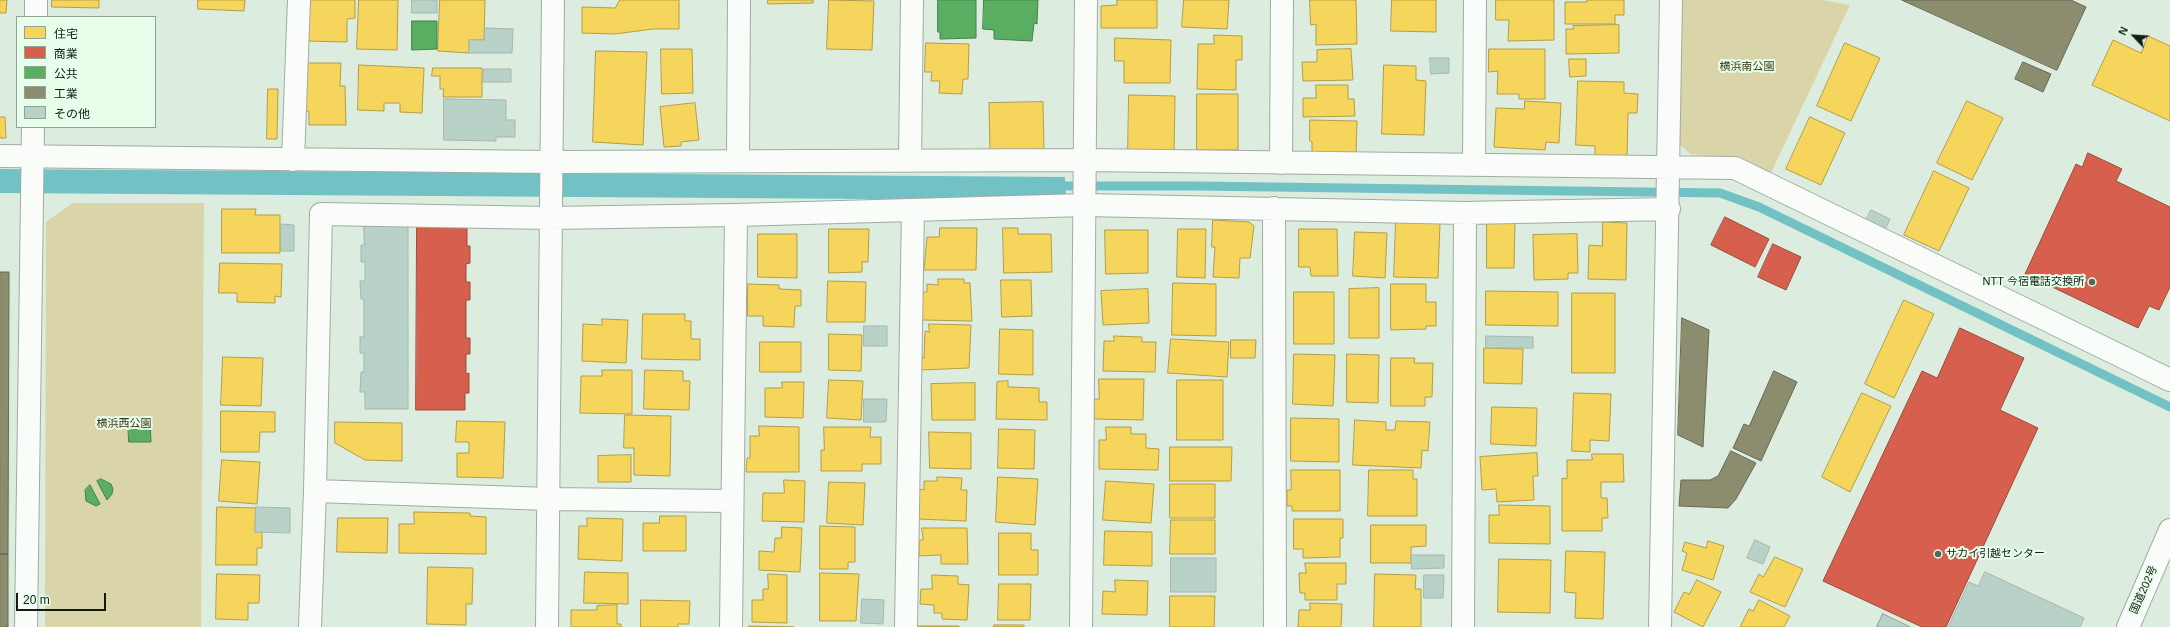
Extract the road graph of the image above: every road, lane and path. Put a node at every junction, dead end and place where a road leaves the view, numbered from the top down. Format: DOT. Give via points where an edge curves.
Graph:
graph roads {
  1 [pos="36,0"];
  2 [pos="299,0"];
  3 [pos="553,0"];
  4 [pos="739,0"];
  5 [pos="912,0"];
  6 [pos="1086,0"];
  7 [pos="1282,0"];
  8 [pos="1474,0"];
  9 [pos="1671,0"];
  10 [pos="36,16"];
  11 [pos="33,128"];
  12 [pos="0,156"];
  13 [pos="32,156"];
  14 [pos="293,160"];
  15 [pos="1084,160"];
  16 [pos="738,161"];
  17 [pos="910,161"];
  18 [pos="551,162"];
  19 [pos="1281,163"];
  20 [pos="1474,165"];
  21 [pos="1669,167"];
  22 [pos="1085,205"];
  23 [pos="1274,208"];
  24 [pos="1669,209"];
  25 [pos="913,210"];
  26 [pos="1465,213"];
  27 [pos="736,215"];
  28 [pos="550,218"];
  29 [pos="2170,380"];
  30 [pos="315,491"];
  31 [pos="549,499"];
  32 [pos="731,501"];
  33 [pos="2170,530"];
  34 [pos="26,627"];
  35 [pos="310,627"];
  36 [pos="547,627"];
  37 [pos="731,627"];
  38 [pos="906,627"];
  39 [pos="1081,627"];
  40 [pos="1275,627"];
  41 [pos="1463,627"];
  42 [pos="1660,627"];
  43 [pos="2128,627"];
  1 -- 10 [label="main road"];
  2 -- 14 [label="main road"];
  3 -- 18 [label="main road"];
  4 -- 16 [label="main road"];
  5 -- 17 [label="main road"];
  6 -- 15 [label="main road"];
  7 -- 19 [label="main road"];
  8 -- 20 [label="main road"];
  9 -- 21 [label="main road"];
  11 -- 13 [label="main road"];
  12 -- 13 [label="main road"];
  13 -- 14 [label="main road"];
  13 -- 34 [label="main road"];
  14 -- 18 [label="main road"];
  15 -- 17 [label="main road"];
  15 -- 19 [label="main road"];
  15 -- 22 [label="main road"];
  16 -- 17 [label="main road"];
  16 -- 18 [label="main road"];
  18 -- 28 [label="main road"];
  19 -- 20 [label="main road"];
  20 -- 21 [label="main road"];
  21 -- 24 [label="main road"];
  21 -- 29 [label="main road" via="1735,168"];
  22 -- 23 [label="main road"];
  22 -- 25 [label="main road"];
  22 -- 39 [label="main road"];
  23 -- 26 [label="main road"];
  23 -- 40 [label="main road"];
  24 -- 26 [label="main road"];
  24 -- 42 [label="main road"];
  25 -- 27 [label="main road"];
  25 -- 38 [label="main road"];
  26 -- 41 [label="main road"];
  27 -- 28 [label="main road"];
  27 -- 32 [label="main road"];
  28 -- 30 [label="main road" via="321,214"];
  28 -- 31 [label="main road"];
  30 -- 31 [label="main road"];
  30 -- 35 [label="main road"];
  31 -- 32 [label="main road"];
  31 -- 36 [label="main road"];
  32 -- 37 [label="main road"];
  33 -- 43 [label="main road, 国道202号"];
}
